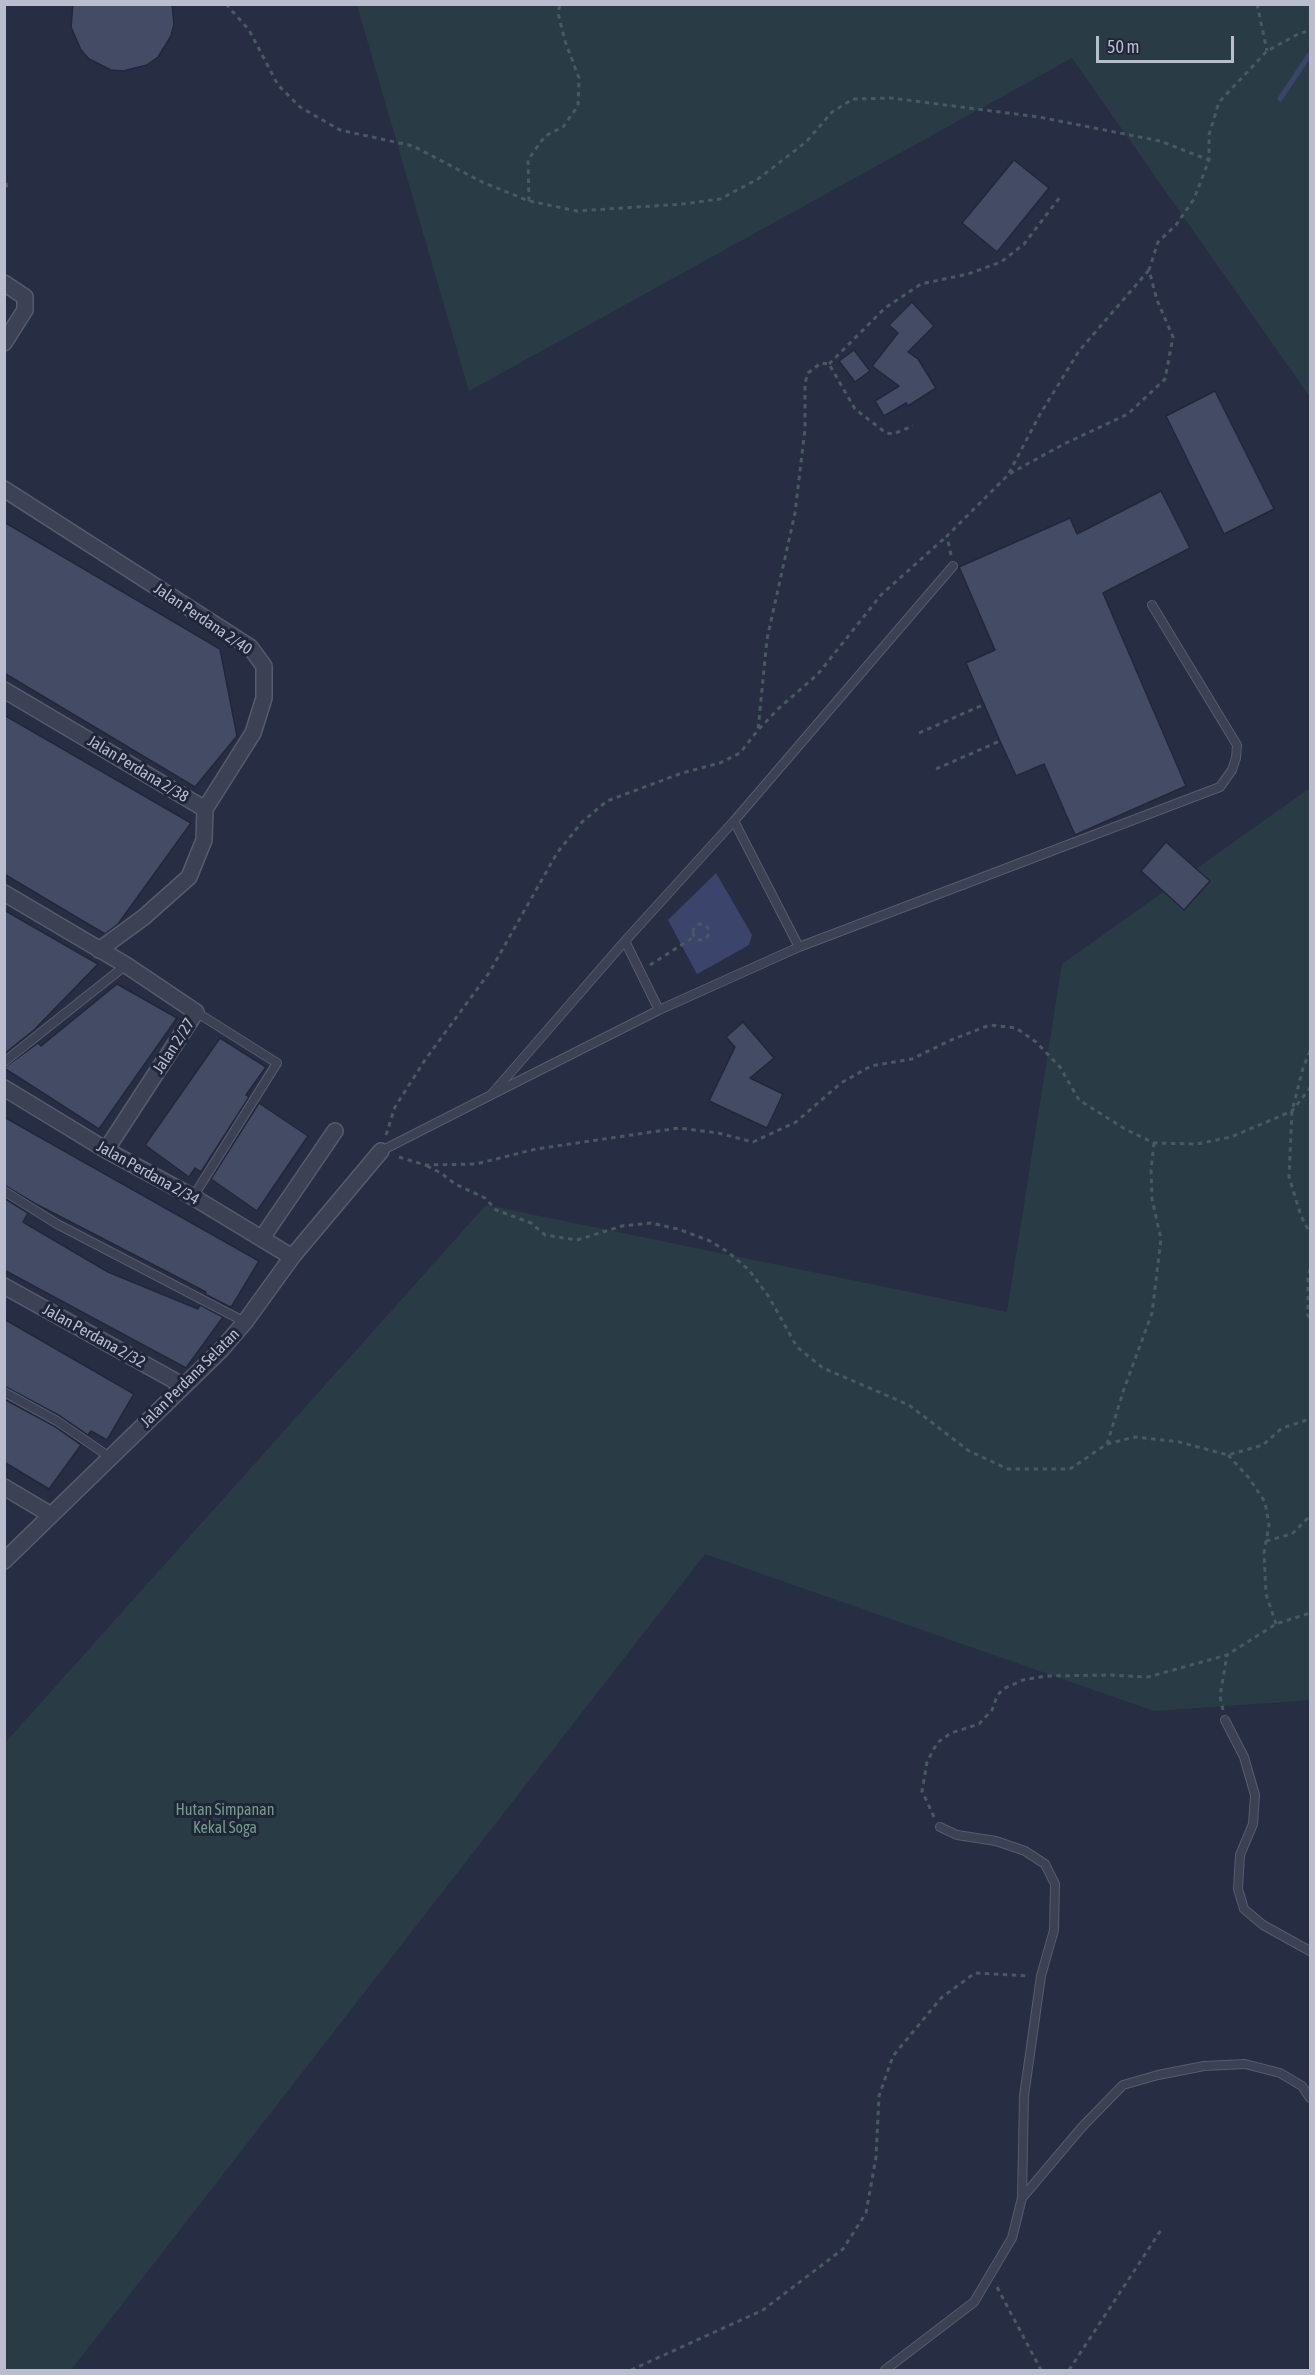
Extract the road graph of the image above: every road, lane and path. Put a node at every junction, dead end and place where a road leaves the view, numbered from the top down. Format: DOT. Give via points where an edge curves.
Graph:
graph roads {
  1 [pos="226,4"];
  2 [pos="560,4"];
  3 [pos="1257,4"];
  4 [pos="1311,31"];
  5 [pos="1267,51"];
  6 [pos="1209,160"];
  7 [pos="4,174"];
  8 [pos="4,192"];
  9 [pos="1060,197"];
  10 [pos="529,201"];
  11 [pos="1149,270"];
  12 [pos="8,284"];
  13 [pos="4,343"];
  14 [pos="829,364"];
  15 [pos="913,426"];
  16 [pos="1009,474"];
  17 [pos="4,489"];
  18 [pos="947,536"];
  19 [pos="953,566"];
  20 [pos="1152,605"];
  21 [pos="4,690"];
  22 [pos="985,704"];
  23 [pos="758,730"];
  24 [pos="919,733"];
  25 [pos="1000,741"];
  26 [pos="936,770"];
  27 [pos="205,809"];
  28 [pos="734,821"];
  29 [pos="4,893"];
  30 [pos="694,937"];
  31 [pos="625,941"];
  32 [pos="800,947"];
  33 [pos="99,950"];
  34 [pos="126,966"];
  35 [pos="640,971"];
  36 [pos="659,1010"];
  37 [pos="196,1012"];
  38 [pos="1311,1051"];
  39 [pos="4,1062"];
  40 [pos="4,1088"];
  41 [pos="1311,1088"];
  42 [pos="491,1095"];
  43 [pos="1292,1111"];
  44 [pos="335,1131"];
  45 [pos="1154,1143"];
  46 [pos="106,1150"];
  47 [pos="381,1152"];
  48 [pos="425,1165"];
  49 [pos="4,1191"];
  50 [pos="193,1197"];
  51 [pos="1311,1233"];
  52 [pos="262,1238"];
  53 [pos="292,1257"];
  54 [pos="1311,1269"];
  55 [pos="4,1286"];
  56 [pos="1311,1321"];
  57 [pos="245,1322"];
  58 [pos="184,1386"];
  59 [pos="4,1392"];
  60 [pos="1311,1419"];
  61 [pos="1107,1444"];
  62 [pos="1228,1455"];
  63 [pos="111,1458"];
  64 [pos="4,1487"];
  65 [pos="51,1515"];
  66 [pos="1311,1516"];
  67 [pos="1266,1541"];
  68 [pos="4,1561"];
  69 [pos="1311,1613"];
  70 [pos="1276,1624"];
  71 [pos="1227,1655"];
  72 [pos="1225,1720"];
  73 [pos="940,1827"];
  74 [pos="1311,1951"];
  75 [pos="1041,1976"];
  76 [pos="1311,2098"];
  77 [pos="1022,2198"];
  78 [pos="1163,2227"];
  79 [pos="990,2276"];
  80 [pos="631,2370"];
  81 [pos="885,2370"];
  82 [pos="1041,2370"];
  83 [pos="1069,2370"];
  1 -- 10 [label="path" via="249,30 278,85 300,107 340,130 413,146 471,177"];
  2 -- 10 [label="path" via="558,13 565,41 579,78 578,106 563,127 545,136 528,160"];
  3 -- 5 [label="path"];
  4 -- 5 [label="path"];
  5 -- 6 [label="path" via="1219,102 1209,135"];
  6 -- 10 [label="path" via="1160,141 1039,117 891,98 853,99 832,112 806,142 758,179 720,199 577,211"];
  6 -- 11 [label="path" via="1194,199 1158,242"];
  7 -- 8 [label="path"];
  9 -- 14 [label="path" via="1024,244 1000,262 921,284 885,308"];
  11 -- 16 [label="path" via="1079,351"];
  11 -- 16 [label="path" via="1173,337 1165,379 1128,414"];
  12 -- 13 [label="street" via="25,297 25,310"];
  14 -- 15 [label="path" via="864,418 893,435"];
  14 -- 23 [label="path" via="814,366 805,383 805,429 795,513 767,639"];
  16 -- 18 [label="path"];
  17 -- 27 [label="street, Jalan Perdana 2/40" via="250,647 264,666 264,698 253,733"];
  18 -- 19 [label="path"];
  18 -- 23 [label="path" via="881,595 818,674"];
  19 -- 28 [label="lane"];
  20 -- 32 [label="lane" via="1237,745 1232,770 1220,787"];
  21 -- 27 [label="street, Jalan Perdana 2/38"];
  22 -- 24 [label="path"];
  23 -- 47 [label="path" via="740,753 607,801 582,822 557,853 489,973 395,1107"];
  25 -- 26 [label="path"];
  27 -- 33 [label="street, Jalan Perdana 2/38" via="204,840 189,877"];
  28 -- 31 [label="lane"];
  28 -- 32 [label="lane"];
  29 -- 33 [label="street, Jalan 2/27"];
  30 -- 30 [label="path" via="697,925 708,927 706,939"];
  30 -- 35 [label="path"];
  31 -- 35 [label="lane"];
  31 -- 42 [label="lane"];
  32 -- 36 [label="lane"];
  33 -- 34 [label="street, Jalan 2/27"];
  34 -- 37 [label="street, Jalan 2/27"];
  34 -- 39 [label="lane"];
  35 -- 36 [label="lane"];
  36 -- 42 [label="lane"];
  37 -- 46 [label="street, Jalan 2/27"];
  37 -- 50 [label="lane" via="277,1063"];
  38 -- 43 [label="path"];
  40 -- 46 [label="street, Jalan Perdana 2/34"];
  41 -- 43 [label="path"];
  42 -- 47 [label="lane"];
  43 -- 45 [label="path" via="1232,1137 1197,1144"];
  43 -- 51 [label="path" via="1289,1177 1301,1216"];
  44 -- 52 [label="street"];
  45 -- 48 [label="path" via="1079,1100 1060,1066 1036,1042 1016,1028 990,1025 912,1059 871,1066 841,1083 796,1122 753,1142 679,1128 536,1149 476,1164"];
  45 -- 61 [label="path" via="1152,1199 1161,1239 1152,1313"];
  46 -- 50 [label="street, Jalan Perdana 2/34"];
  47 -- 48 [label="path"];
  47 -- 53 [label="street, Jalan Perdana Selatan"];
  48 -- 61 [label="path" via="485,1198 496,1210 531,1223 546,1235 577,1240 622,1226 651,1223 710,1241 749,1270 798,1347 823,1368 909,1405 969,1451 1008,1469 1070,1469"];
  49 -- 57 [label="lane" via="57,1224"];
  50 -- 52 [label="street, Jalan Perdana 2/34"];
  52 -- 53 [label="street, Jalan Perdana 2/34"];
  53 -- 57 [label="street, Jalan Perdana Selatan"];
  54 -- 56 [label="path"];
  55 -- 58 [label="street, Jalan Perdana 2/32"];
  57 -- 58 [label="street, Jalan Perdana Selatan"];
  58 -- 63 [label="street, Jalan Perdana Selatan"];
  59 -- 63 [label="lane" via="57,1421"];
  60 -- 62 [label="path" via="1282,1428 1263,1445"];
  61 -- 62 [label="path" via="1134,1437 1179,1442"];
  62 -- 67 [label="path" via="1264,1502 1269,1525"];
  63 -- 65 [label="street, Jalan Perdana Selatan"];
  64 -- 65 [label="street"];
  65 -- 68 [label="street, Jalan Perdana Selatan"];
  66 -- 67 [label="path" via="1292,1534"];
  67 -- 70 [label="path" via="1266,1594"];
  69 -- 70 [label="path"];
  70 -- 71 [label="path"];
  71 -- 72 [label="path" via="1220,1696"];
  71 -- 73 [label="path" via="1148,1677 1046,1676 1002,1689 992,1710 979,1724 951,1733 937,1743 927,1762 922,1791"];
  72 -- 74 [label="lane" via="1244,1757 1255,1795 1253,1824 1240,1855 1238,1889 1244,1909 1263,1925"];
  73 -- 75 [label="lane" via="957,1835 996,1841 1025,1851 1045,1864 1055,1884 1054,1930"];
  75 -- 77 [label="lane" via="1024,2096"];
  75 -- 80 [label="path" via="975,1973 941,1998 892,2056 879,2096 876,2157 866,2213 843,2249 763,2310"];
  76 -- 77 [label="lane" via="1302,2086 1280,2073 1245,2064 1204,2066 1124,2085 1068,2142"];
  77 -- 79 [label="lane" via="1012,2238"];
  78 -- 83 [label="path"];
  79 -- 81 [label="lane" via="974,2302"];
  79 -- 82 [label="path"];
}
